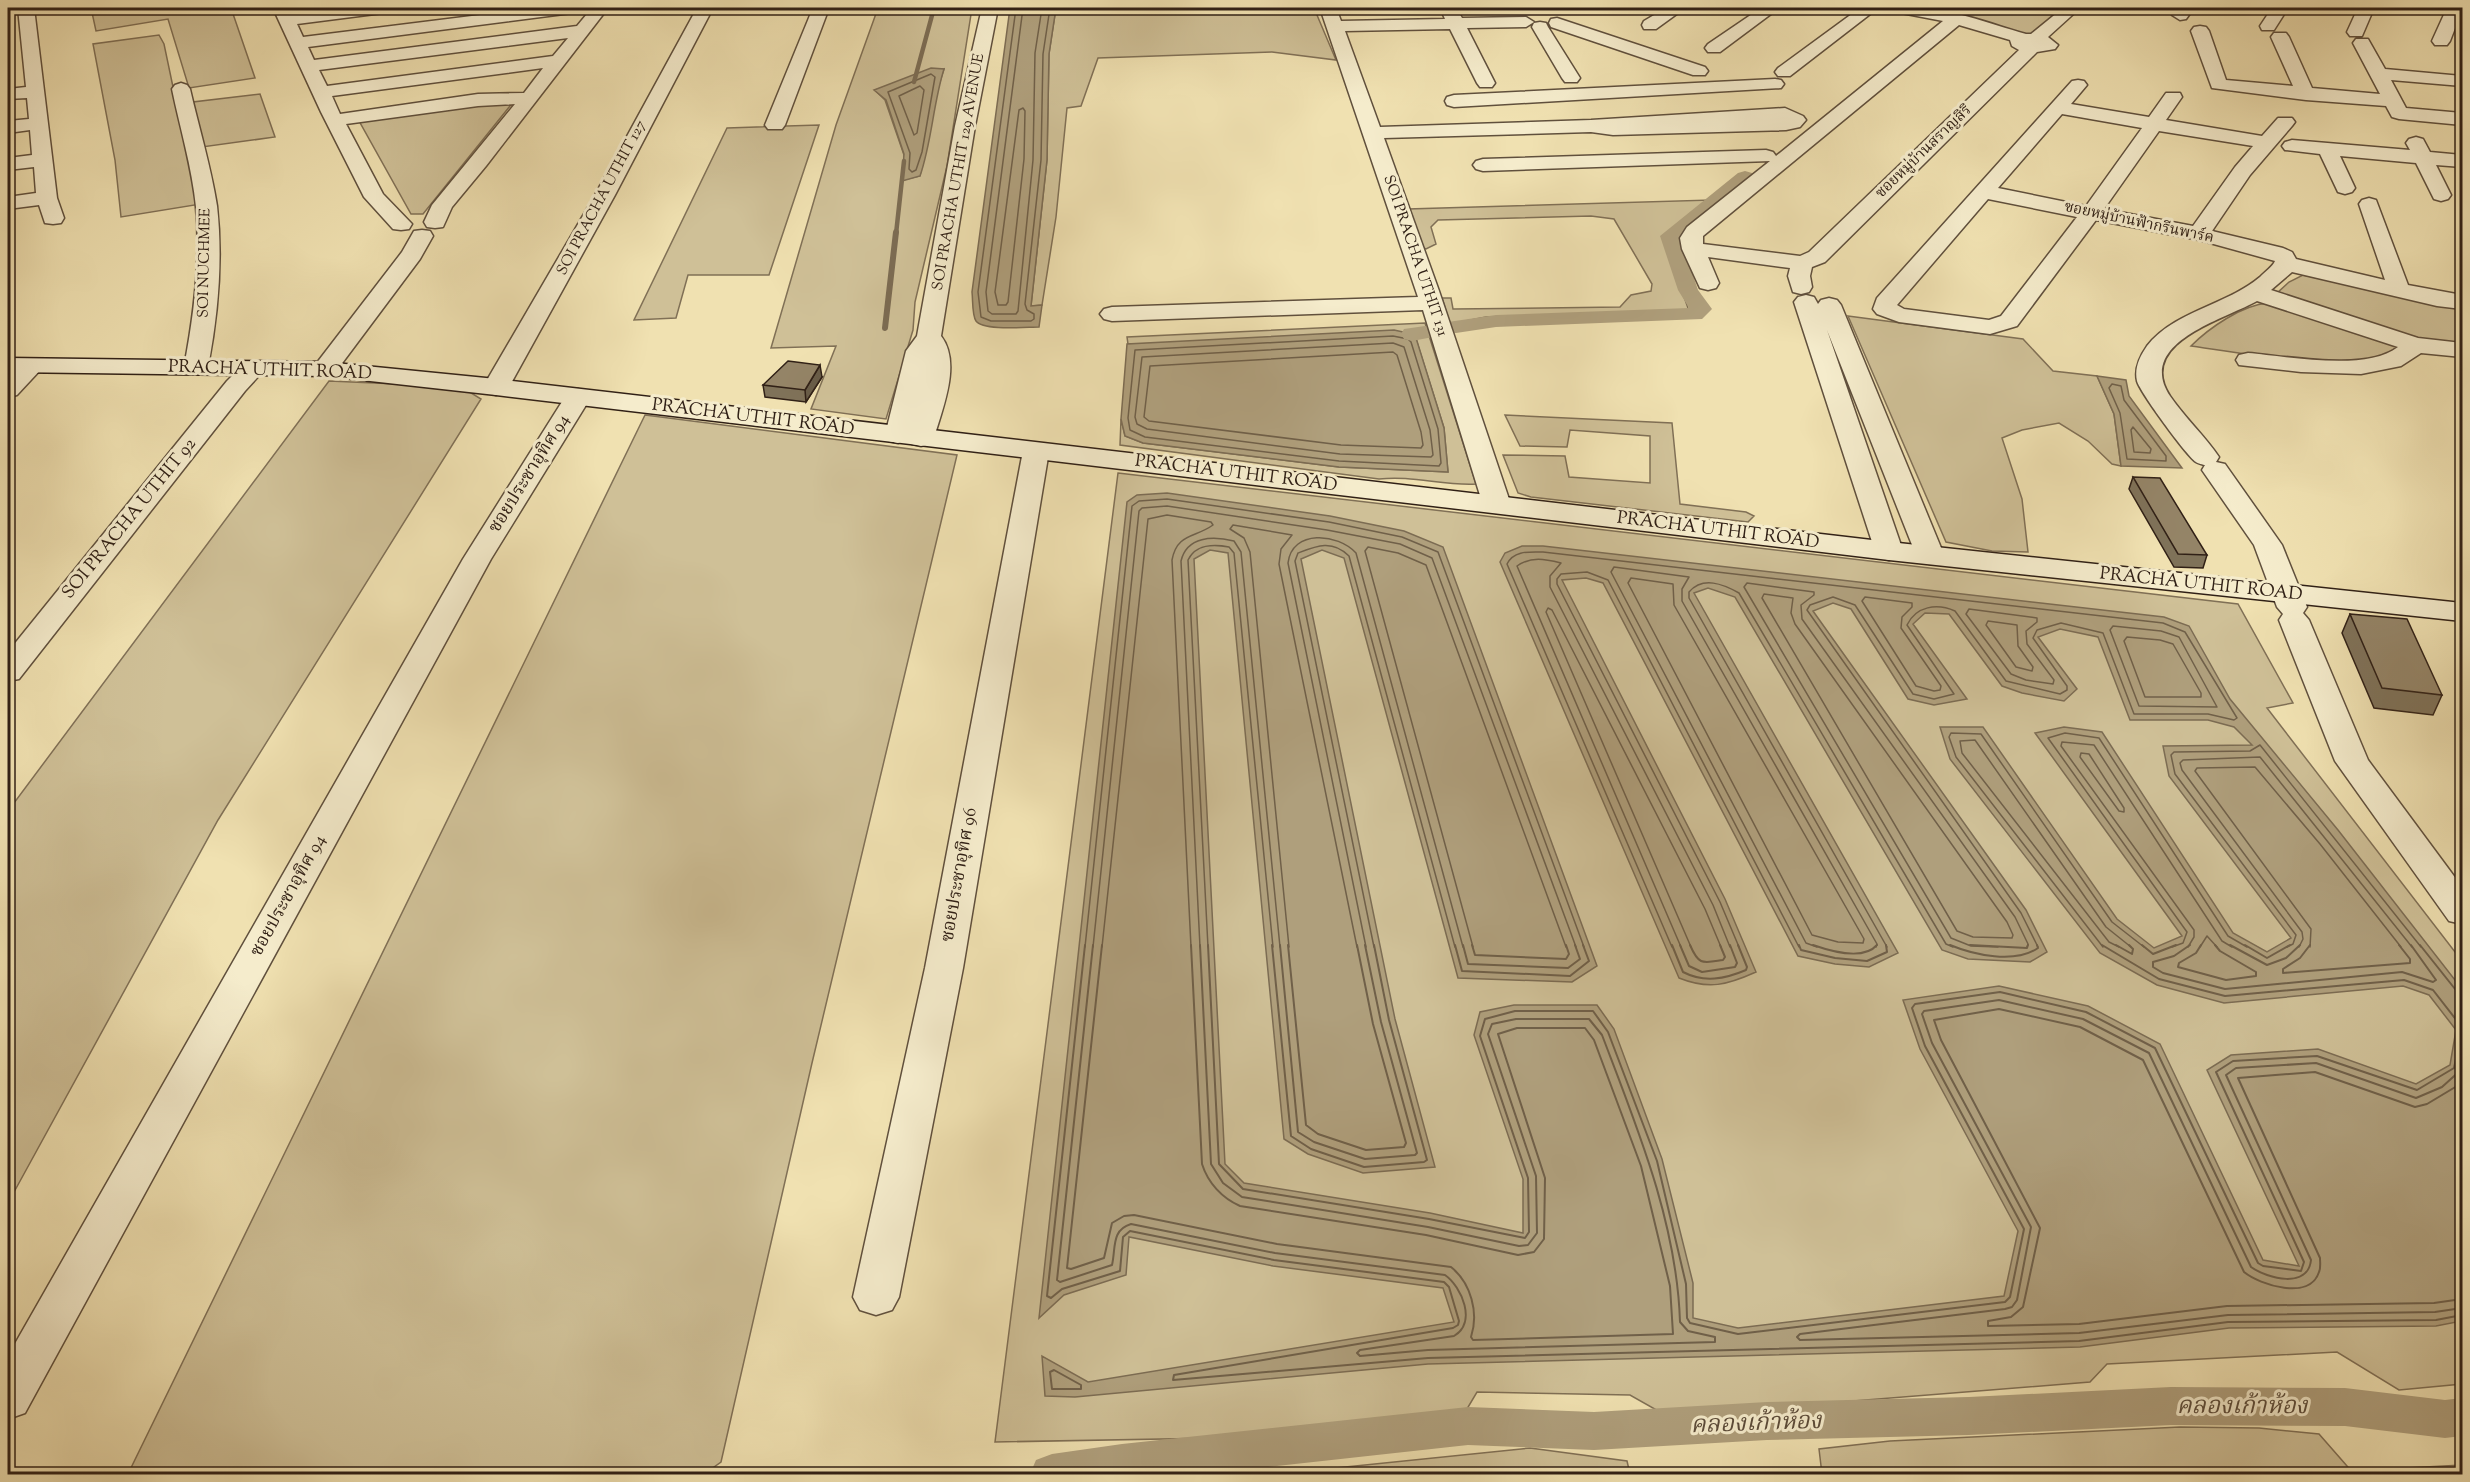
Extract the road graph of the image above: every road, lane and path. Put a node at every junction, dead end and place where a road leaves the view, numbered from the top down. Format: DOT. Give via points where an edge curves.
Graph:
graph roads {
  1 [pos="383,8"];
  2 [pos="572,8"];
  3 [pos="600,8"];
  4 [pos="705,8"];
  5 [pos="821,8"];
  6 [pos="990,8"];
  7 [pos="1677,8"];
  8 [pos="1771,8"];
  9 [pos="1870,8"];
  10 [pos="1902,8"];
  11 [pos="2068,8"];
  12 [pos="2280,8"];
  13 [pos="2366,8"];
  14 [pos="2434,8"];
  15 [pos="20,10"];
  16 [pos="2457,10"];
  17 [pos="283,14"];
  18 [pos="1452,15"];
  19 [pos="1332,17"];
  20 [pos="1956,19"];
  21 [pos="1537,20"];
  22 [pos="1650,26"];
  23 [pos="580,31"];
  24 [pos="2200,31"];
  25 [pos="2030,42"];
  26 [pos="298,43"];
  27 [pos="1714,48"];
  28 [pos="557,61"];
  29 [pos="310,66"];
  30 [pos="1699,70"];
  31 [pos="2379,74"];
  32 [pos="1571,78"];
  33 [pos="2463,79"];
  34 [pos="1486,83"];
  35 [pos="2078,85"];
  36 [pos="182,90"];
  37 [pos="36,91"];
  38 [pos="1634,91"];
  39 [pos="321,92"];
  40 [pos="8,94"];
  41 [pos="2306,94"];
  42 [pos="2174,97"];
  43 [pos="530,98"];
  44 [pos="1454,101"];
  45 [pos="2398,107"];
  46 [pos="2059,108"];
  47 [pos="2463,119"];
  48 [pos="335,120"];
  49 [pos="2285,122"];
  50 [pos="39,123"];
  51 [pos="1668,124"];
  52 [pos="2156,124"];
  53 [pos="775,125"];
  54 [pos="8,127"];
  55 [pos="1564,127"];
  56 [pos="1374,133"];
  57 [pos="2267,142"];
  58 [pos="2292,146"];
  59 [pos="2327,149"];
  60 [pos="1766,156"];
  61 [pos="1698,158"];
  62 [pos="2423,158"];
  63 [pos="43,160"];
  64 [pos="1582,161"];
  65 [pos="2463,161"];
  66 [pos="8,164"];
  67 [pos="1483,165"];
  68 [pos="2345,188"];
  69 [pos="1984,192"];
  70 [pos="2441,195"];
  71 [pos="8,203"];
  72 [pos="2369,204"];
  73 [pos="2091,213"];
  74 [pos="429,229"];
  75 [pos="2199,234"];
  76 [pos="391,241"];
  77 [pos="1693,249"];
  78 [pos="2288,264"];
  79 [pos="1816,265"];
  80 [pos="1708,283"];
  81 [pos="2397,290"];
  82 [pos="2254,292"];
  83 [pos="1812,298"];
  84 [pos="2463,302"];
  85 [pos="1432,303"];
  86 [pos="1112,314"];
  87 [pos="2415,345"];
  88 [pos="2463,350"];
  89 [pos="2248,360"];
  90 [pos="20,365"];
  91 [pos="196,367"];
  92 [pos="254,368"];
  93 [pos="313,369"];
  94 [pos="496,387"];
  95 [pos="8,390"];
  96 [pos="578,397"];
  97 [pos="910,436"];
  98 [pos="1036,451"];
  99 [pos="1497,505"];
  100 [pos="1889,551"];
  101 [pos="1930,555"];
  102 [pos="2291,607"];
  103 [pos="2463,612"];
  104 [pos="8,672"];
  105 [pos="2463,912"];
  106 [pos="876,1297"];
  107 [pos="8,1399"];
  1 -- 17 [label="street"];
  2 -- 26 [label="street"];
  3 -- 23 [label="street"];
  4 -- 94 [label="street, SOI PRACHA UTHIT 127"];
  5 -- 53 [label="street"];
  6 -- 97 [label="street, SOI PRACHA UTHIT 129 AVENUE" via="965,126 929,337 939,353 933,394"];
  7 -- 22 [label="street"];
  8 -- 27 [label="street"];
  9 -- 38 [label="street" via="1779,78"];
  10 -- 20 [label="street"];
  11 -- 25 [label="street, ซอยหมู่บ้านสราญสิริ"];
  12 -- 41 [label="street" via="2274,32"];
  13 -- 31 [label="street" via="2359,38"];
  14 -- 16 [label="street"];
  15 -- 37 [label="street" via="23,57"];
  16 -- 33 [label="street" via="2444,46"];
  17 -- 26 [label="street"];
  18 -- 19 [label="street"];
  18 -- 21 [label="street"];
  18 -- 34 [label="street"];
  19 -- 56 [label="street, SOI PRACHA UTHIT 131"];
  20 -- 25 [label="street"];
  20 -- 77 [label="street" via="1695,232 1691,238"];
  21 -- 30 [label="street"];
  21 -- 32 [label="street"];
  23 -- 28 [label="street"];
  23 -- 29 [label="street"];
  24 -- 41 [label="street" via="2218,84"];
  25 -- 79 [label="street, ซอยหมู่บ้านสราญสิริ"];
  26 -- 29 [label="street"];
  28 -- 39 [label="street"];
  28 -- 43 [label="street"];
  29 -- 39 [label="street"];
  31 -- 33 [label="street"];
  31 -- 45 [label="street"];
  35 -- 46 [label="street"];
  36 -- 91 [label="street, SOI NUCHMEE" via="207,216 205,321"];
  37 -- 40 [label="street"];
  37 -- 50 [label="street"];
  38 -- 44 [label="street"];
  38 -- 51 [label="street"];
  39 -- 48 [label="street"];
  41 -- 45 [label="street"];
  42 -- 52 [label="street"];
  43 -- 48 [label="street" via="478,100"];
  43 -- 74 [label="street" via="442,205"];
  45 -- 47 [label="street"];
  45 -- 62 [label="street"];
  46 -- 52 [label="street"];
  46 -- 69 [label="street"];
  48 -- 76 [label="street" via="374,197"];
  49 -- 57 [label="street"];
  50 -- 54 [label="street"];
  50 -- 63 [label="street"];
  51 -- 51 [label="street" via="1782,114 1796,120 1786,124"];
  51 -- 55 [label="street" via="1613,129"];
  51 -- 61 [label="street"];
  52 -- 57 [label="street"];
  52 -- 73 [label="street"];
  55 -- 56 [label="street"];
  55 -- 64 [label="street"];
  56 -- 85 [label="street, SOI PRACHA UTHIT 131"];
  57 -- 75 [label="street" via="2237,177"];
  58 -- 59 [label="street"];
  59 -- 62 [label="street"];
  59 -- 68 [label="street"];
  60 -- 61 [label="street"];
  61 -- 64 [label="street"];
  62 -- 65 [label="street"];
  62 -- 70 [label="street"];
  63 -- 66 [label="street"];
  63 -- 71 [label="street" via="50,208"];
  64 -- 67 [label="street"];
  69 -- 73 [label="street, ซอยหมู่บ้านฟ้ากรีนพาร์ค"];
  69 -- 73 [label="street" via="1885,303 1885,309 1899,315 1989,327 2003,324 2013,318"];
  72 -- 81 [label="street"];
  73 -- 75 [label="street, ซอยหมู่บ้านฟ้ากรีนพาร์ค"];
  74 -- 76 [label="street"];
  74 -- 93 [label="street"];
  75 -- 78 [label="street, ซอยหมู่บ้านฟ้ากรีนพาร์ค" via="2275,253 2287,259"];
  76 -- 93 [label="street"];
  77 -- 79 [label="street"];
  77 -- 80 [label="street"];
  78 -- 81 [label="street, ซอยหมู่บ้านฟ้ากรีนพาร์ค"];
  78 -- 82 [label="street"];
  79 -- 83 [label="street" via="1799,276"];
  81 -- 84 [label="street, ซอยหมู่บ้านฟ้ากรีนพาร์ค"];
  82 -- 87 [label="street"];
  82 -- 102 [label="street" via="2170,337 2149,364 2149,380 2268,545"];
  83 -- 100 [label="street"];
  83 -- 101 [label="street"];
  85 -- 86 [label="street"];
  85 -- 99 [label="street, SOI PRACHA UTHIT 131"];
  87 -- 88 [label="street"];
  87 -- 89 [label="street" via="2391,362 2358,366"];
  90 -- 91 [label="street, PRACHA UTHIT ROAD"];
  90 -- 95 [label="street"];
  91 -- 92 [label="street, PRACHA UTHIT ROAD"];
  92 -- 93 [label="street, PRACHA UTHIT ROAD"];
  92 -- 104 [label="street, SOI PRACHA UTHIT 92"];
  93 -- 94 [label="street, PRACHA UTHIT ROAD"];
  94 -- 96 [label="street, PRACHA UTHIT ROAD"];
  96 -- 97 [label="street, PRACHA UTHIT ROAD"];
  96 -- 107 [label="street, ซอยประชาอุทิศ 94" via="477,559"];
  97 -- 98 [label="street, PRACHA UTHIT ROAD"];
  98 -- 99 [label="street, PRACHA UTHIT ROAD"];
  98 -- 106 [label="street, ซอยประชาอุทิศ 96" via="944,968"];
  99 -- 100 [label="street, PRACHA UTHIT ROAD"];
  100 -- 101 [label="street, PRACHA UTHIT ROAD"];
  101 -- 102 [label="street, PRACHA UTHIT ROAD"];
  102 -- 103 [label="street, PRACHA UTHIT ROAD"];
  102 -- 105 [label="street" via="2352,761"];
}
